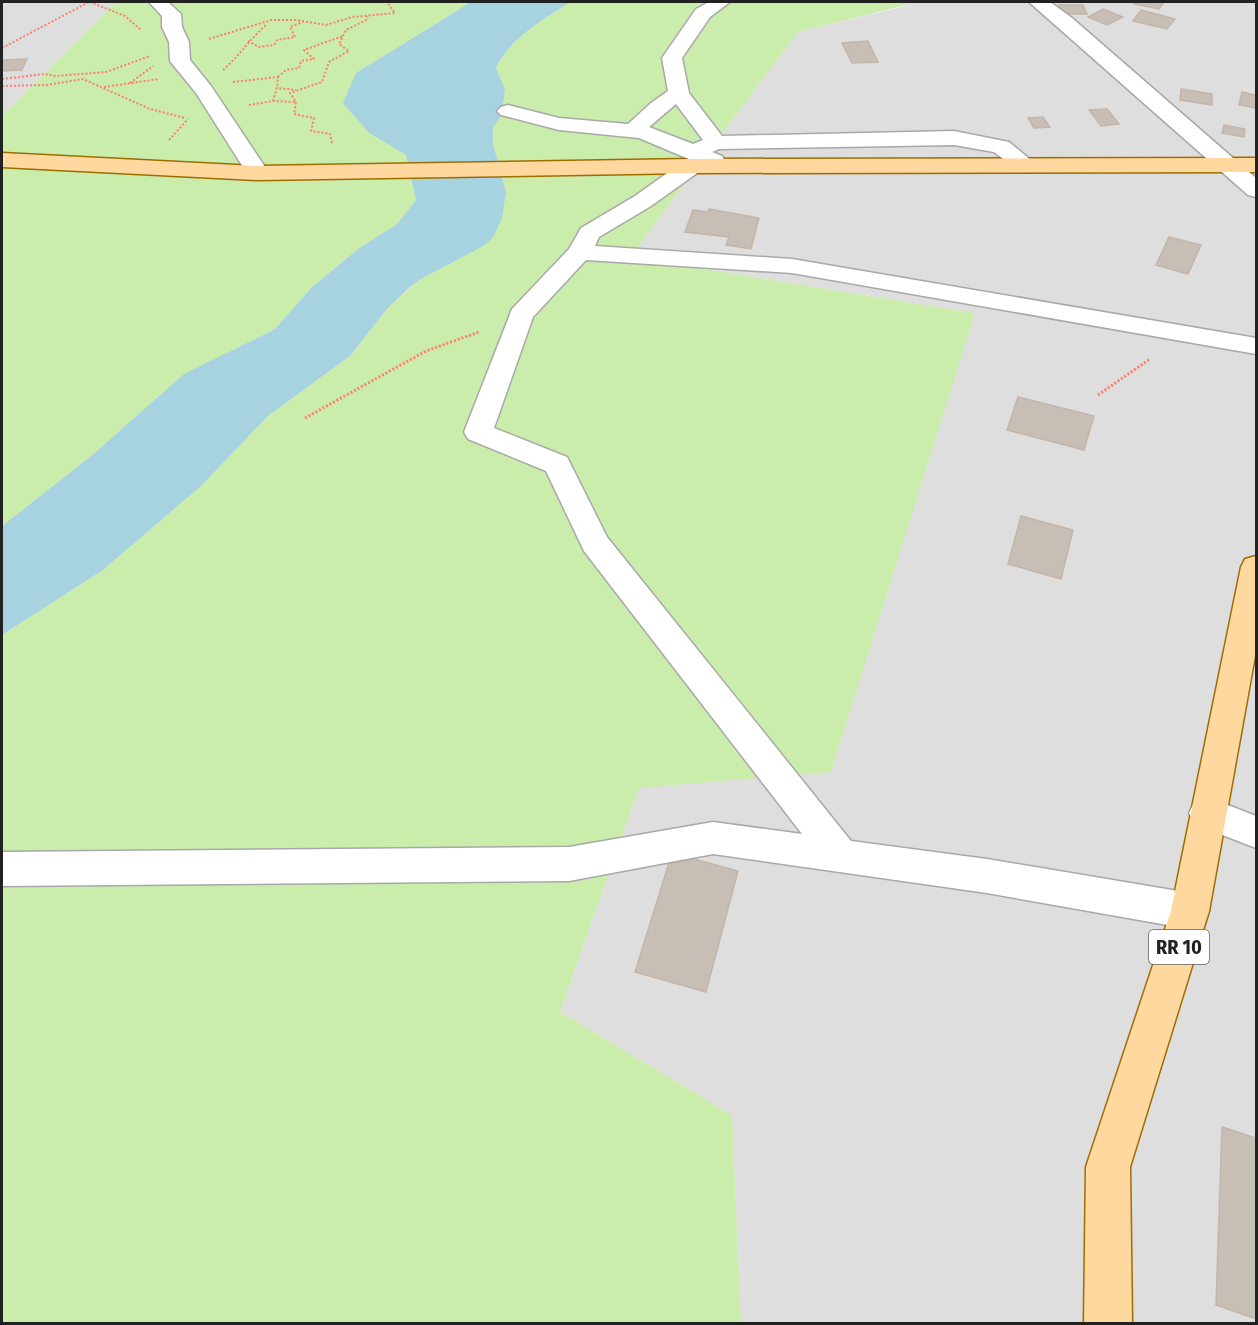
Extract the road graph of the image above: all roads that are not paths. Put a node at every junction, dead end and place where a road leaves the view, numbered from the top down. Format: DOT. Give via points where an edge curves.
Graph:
graph roads {
  1 [pos="158,2"];
  2 [pos="721,2"];
  3 [pos="1038,2"];
  4 [pos="679,93"];
  5 [pos="508,111"];
  6 [pos="633,131"];
  7 [pos="716,143"];
  8 [pos="693,159"];
  9 [pos="2,160"];
  10 [pos="1233,165"];
  11 [pos="1257,165"];
  12 [pos="1027,166"];
  13 [pos="258,173"];
  14 [pos="1257,190"];
  15 [pos="580,252"];
  16 [pos="1257,346"];
  17 [pos="1257,567"];
  18 [pos="1207,813"];
  19 [pos="1257,832"];
  20 [pos="840,855"];
  21 [pos="2,868"];
  22 [pos="1190,911"];
  23 [pos="1108,1323"];
  1 -- 13 [label="street" via="171,14 180,61 210,91"];
  2 -- 4 [label="street" via="703,13 672,58"];
  3 -- 10 [label="street" via="1073,27"];
  4 -- 6 [label="street"];
  4 -- 7 [label="street"];
  5 -- 6 [label="street" via="559,124"];
  6 -- 8 [label="street"];
  7 -- 8 [label="street"];
  7 -- 12 [label="street" via="954,138 1001,147"];
  8 -- 12 [label="main road" via="726,166"];
  8 -- 13 [label="main road" via="525,168"];
  8 -- 15 [label="street" via="643,201 590,233"];
  9 -- 13 [label="main road"];
  10 -- 11 [label="main road"];
  10 -- 12 [label="main road"];
  10 -- 14 [label="street"];
  15 -- 16 [label="street" via="792,266"];
  15 -- 20 [label="street" via="521,315 478,432 557,464 595,543"];
  17 -- 18 [label="main road, RR 10"];
  18 -- 19 [label="street"];
  18 -- 22 [label="main road, RR 10"];
  20 -- 21 [label="street" via="713,838 569,864"];
  20 -- 22 [label="street"];
  22 -- 23 [label="main road, RR 10" via="1108,1167"];
}
